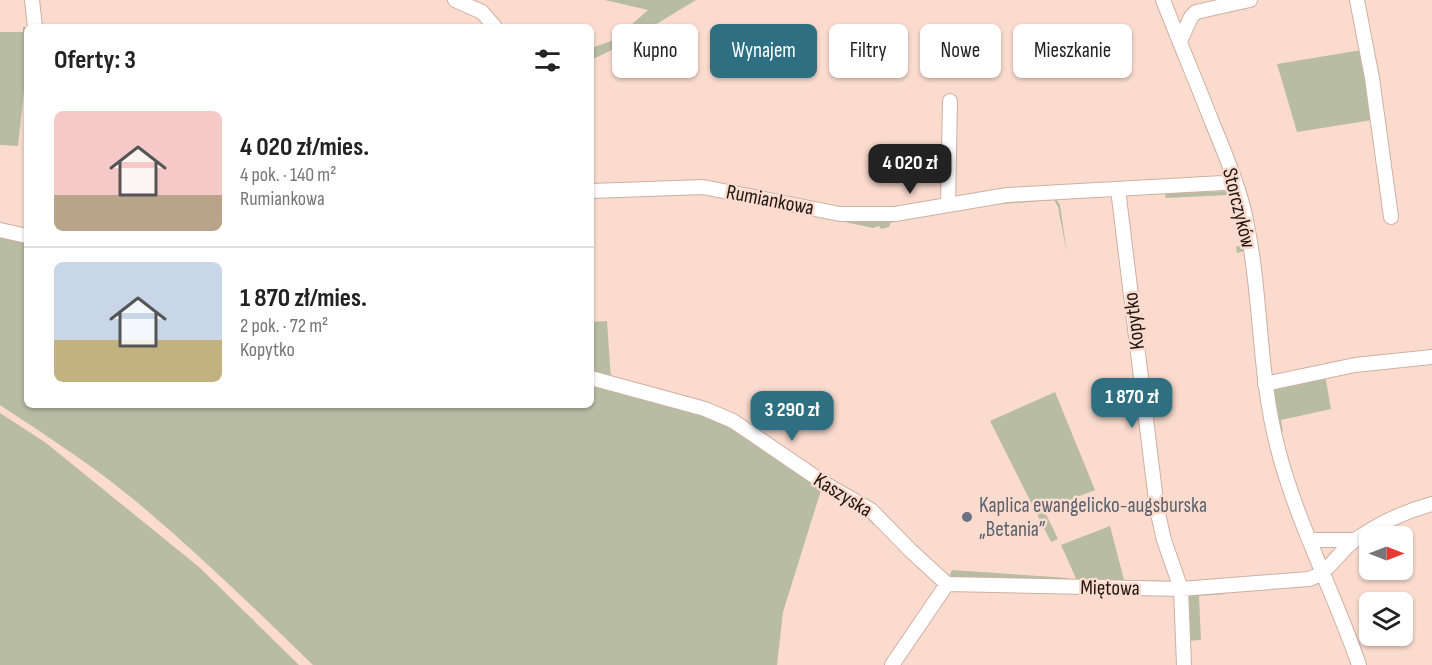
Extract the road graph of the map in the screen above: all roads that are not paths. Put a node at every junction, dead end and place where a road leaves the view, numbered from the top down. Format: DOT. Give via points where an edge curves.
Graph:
graph roads {
  1 [pos="32,0"];
  2 [pos="455,0"];
  3 [pos="1163,0"];
  4 [pos="1250,0"];
  5 [pos="1357,0"];
  6 [pos="484,6"];
  7 [pos="34,24"];
  8 [pos="493,24"];
  9 [pos="1180,41"];
  10 [pos="950,101"];
  11 [pos="1235,180"];
  12 [pos="1118,189"];
  13 [pos="594,191"];
  14 [pos="948,204"];
  15 [pos="1391,217"];
  16 [pos="0,230"];
  17 [pos="24,235"];
  18 [pos="1432,357"];
  19 [pos="594,379"];
  20 [pos="1265,384"];
  21 [pos="1432,504"];
  22 [pos="1309,540"];
  23 [pos="1355,540"];
  24 [pos="1323,572"];
  25 [pos="947,584"];
  26 [pos="1181,590"];
  27 [pos="892,665"];
  28 [pos="1184,665"];
  29 [pos="1359,665"];
  1 -- 7 [label="street"];
  2 -- 6 [label="street"];
  3 -- 9 [label="street, Storczyków"];
  4 -- 9 [label="street" via="1196,12"];
  5 -- 15 [label="street"];
  6 -- 8 [label="street"];
  9 -- 11 [label="street, Storczyków"];
  10 -- 14 [label="street"];
  11 -- 12 [label="street, Rumiankowa"];
  11 -- 20 [label="street, Storczyków" via="1246,220"];
  12 -- 14 [label="street, Rumiankowa" via="1006,195"];
  12 -- 26 [label="street, Kopytko" via="1158,509"];
  13 -- 14 [label="street, Rumiankowa" via="703,187 861,215 895,214"];
  16 -- 17 [label="street"];
  18 -- 20 [label="street" via="1355,365"];
  19 -- 25 [label="street, Kaszyska" via="712,411 733,421 871,510"];
  20 -- 22 [label="street, Storczyków" via="1282,466"];
  21 -- 23 [label="street, Miętowa" via="1402,514"];
  22 -- 23 [label="street, Miętowa"];
  22 -- 24 [label="street, Storczyków"];
  23 -- 24 [label="street, Miętowa"];
  24 -- 26 [label="street, Miętowa" via="1300,581"];
  24 -- 29 [label="street, Storczyków"];
  25 -- 26 [label="street, Miętowa"];
  25 -- 27 [label="street"];
  26 -- 28 [label="street, Kopytko"];
}
